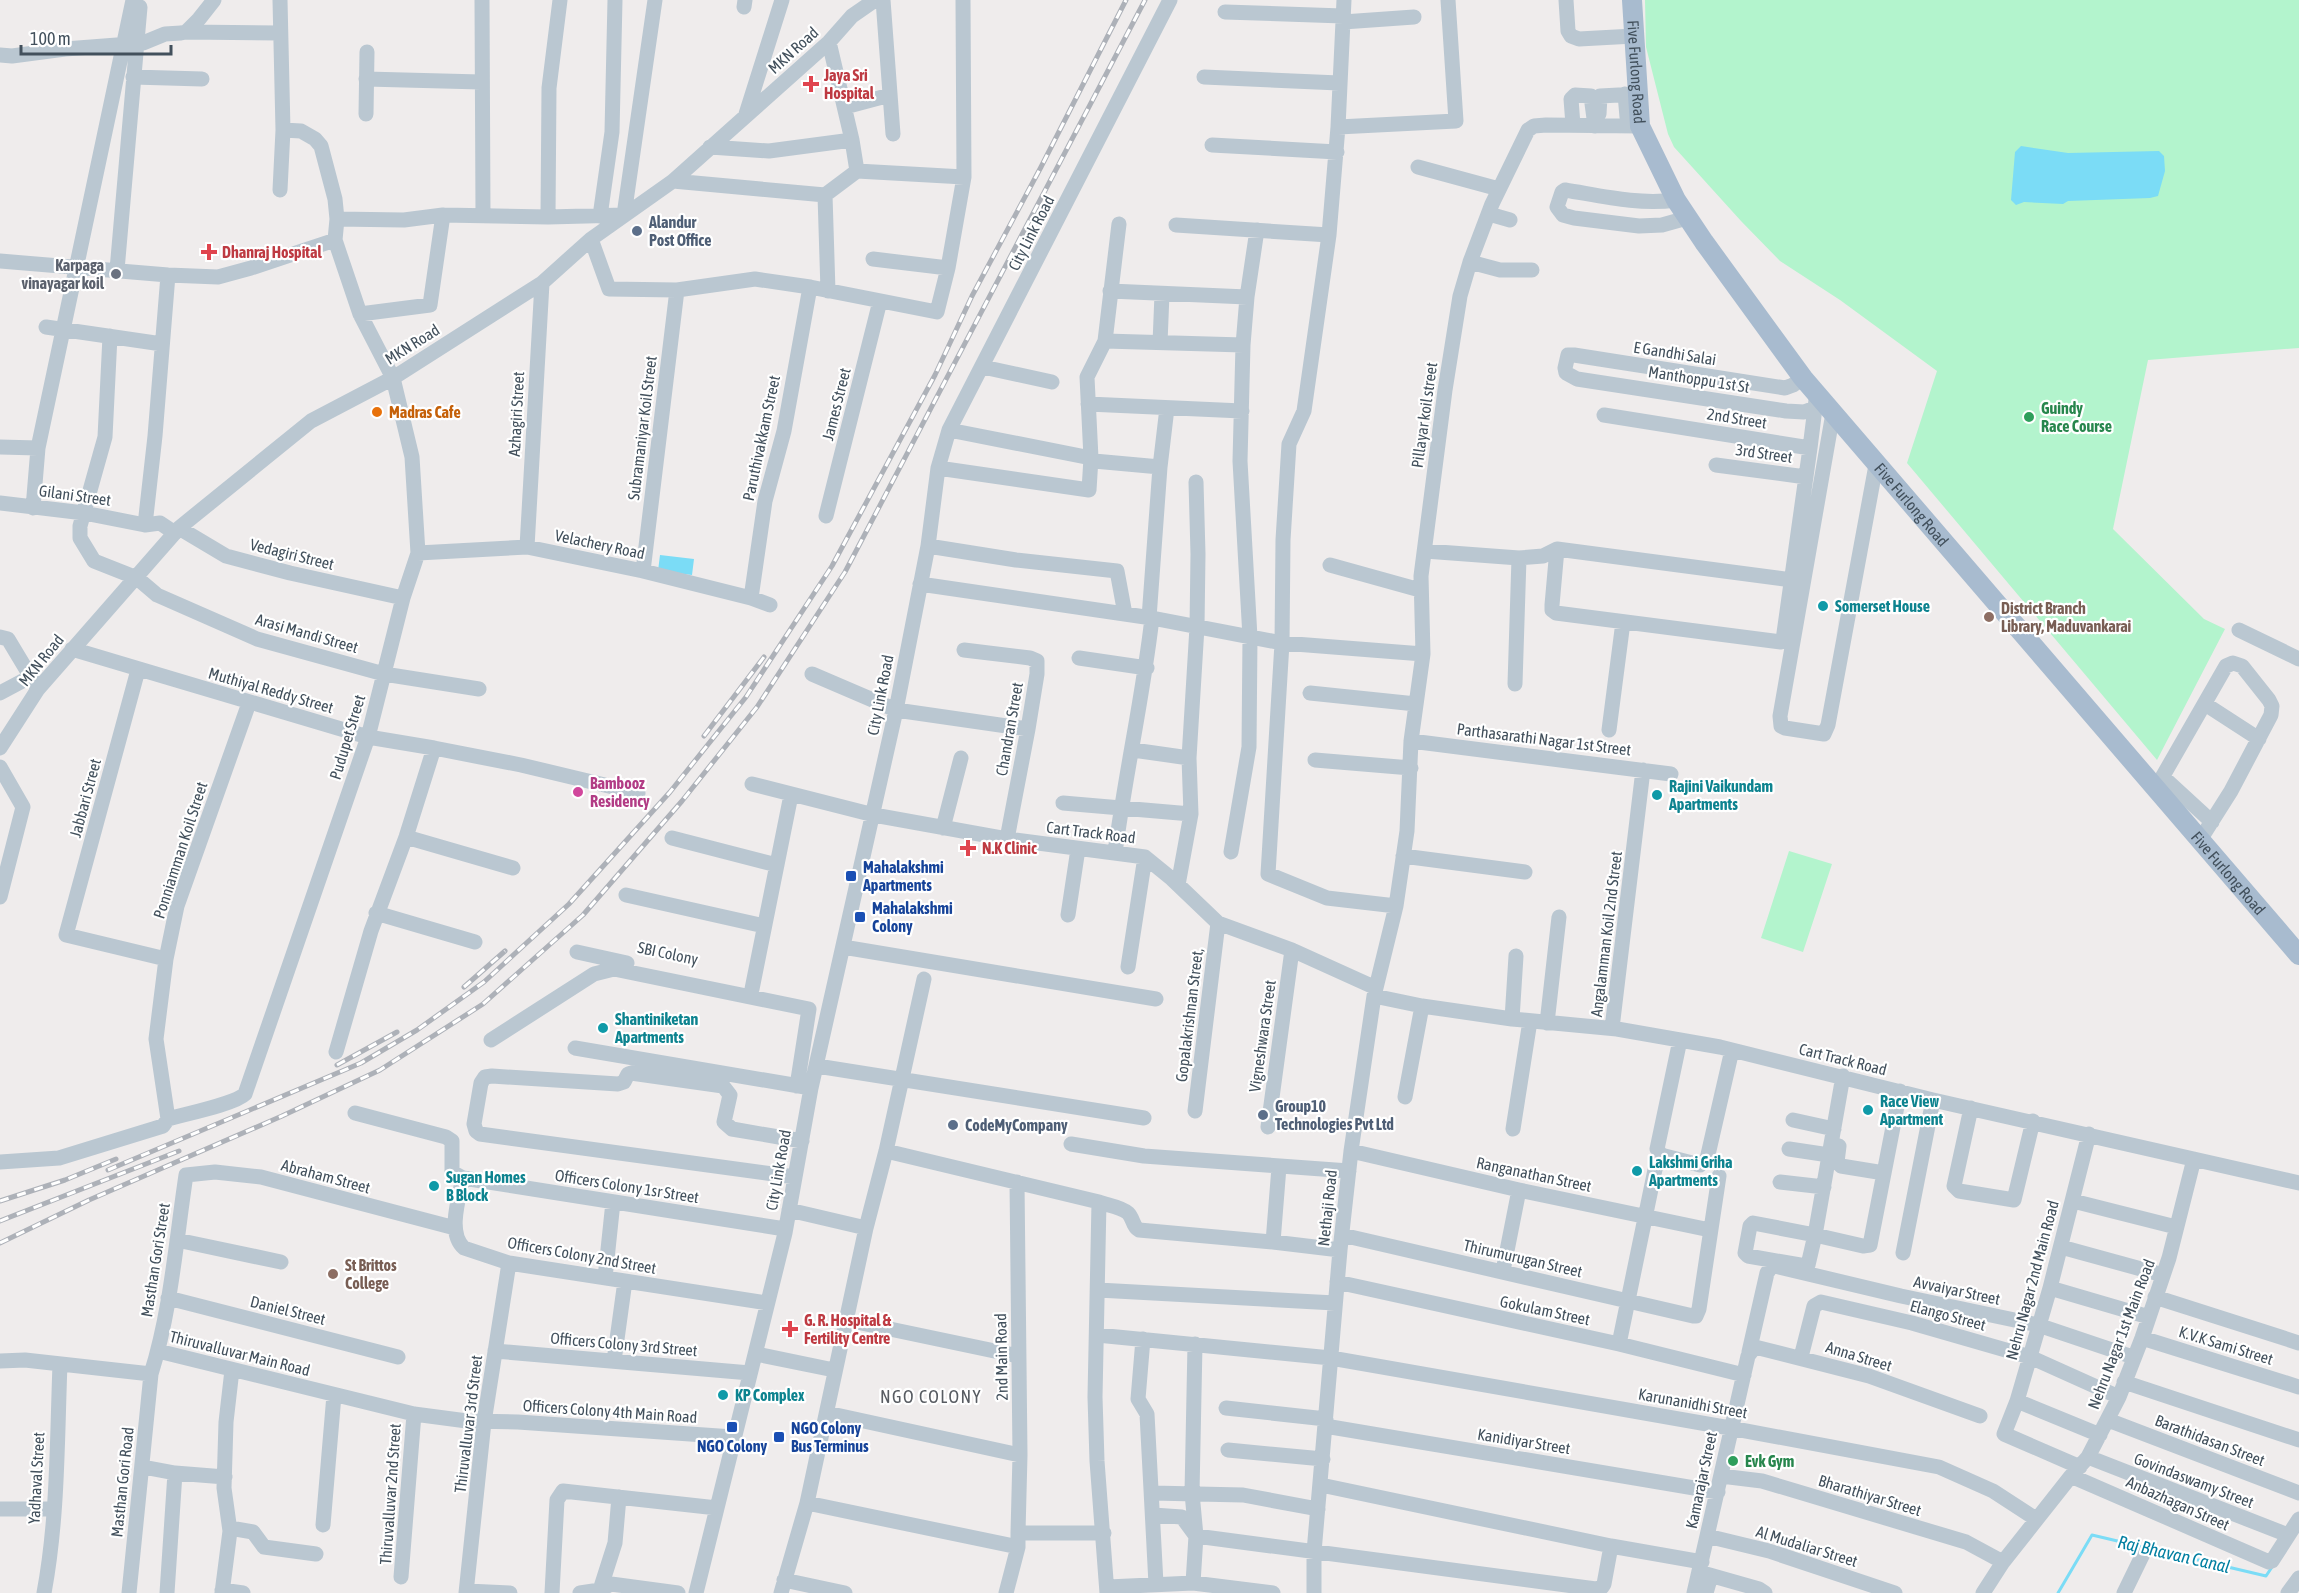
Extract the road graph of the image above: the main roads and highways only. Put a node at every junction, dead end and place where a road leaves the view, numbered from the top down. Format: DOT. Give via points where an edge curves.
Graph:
graph roads {
  1 [pos="1632,0"];
  2 [pos="2299,955"];
  1 -- 2 [label="main road, Five Furlong Road" via="1635,120 1687,218 1822,405 2159,782 2200,840"];
}
